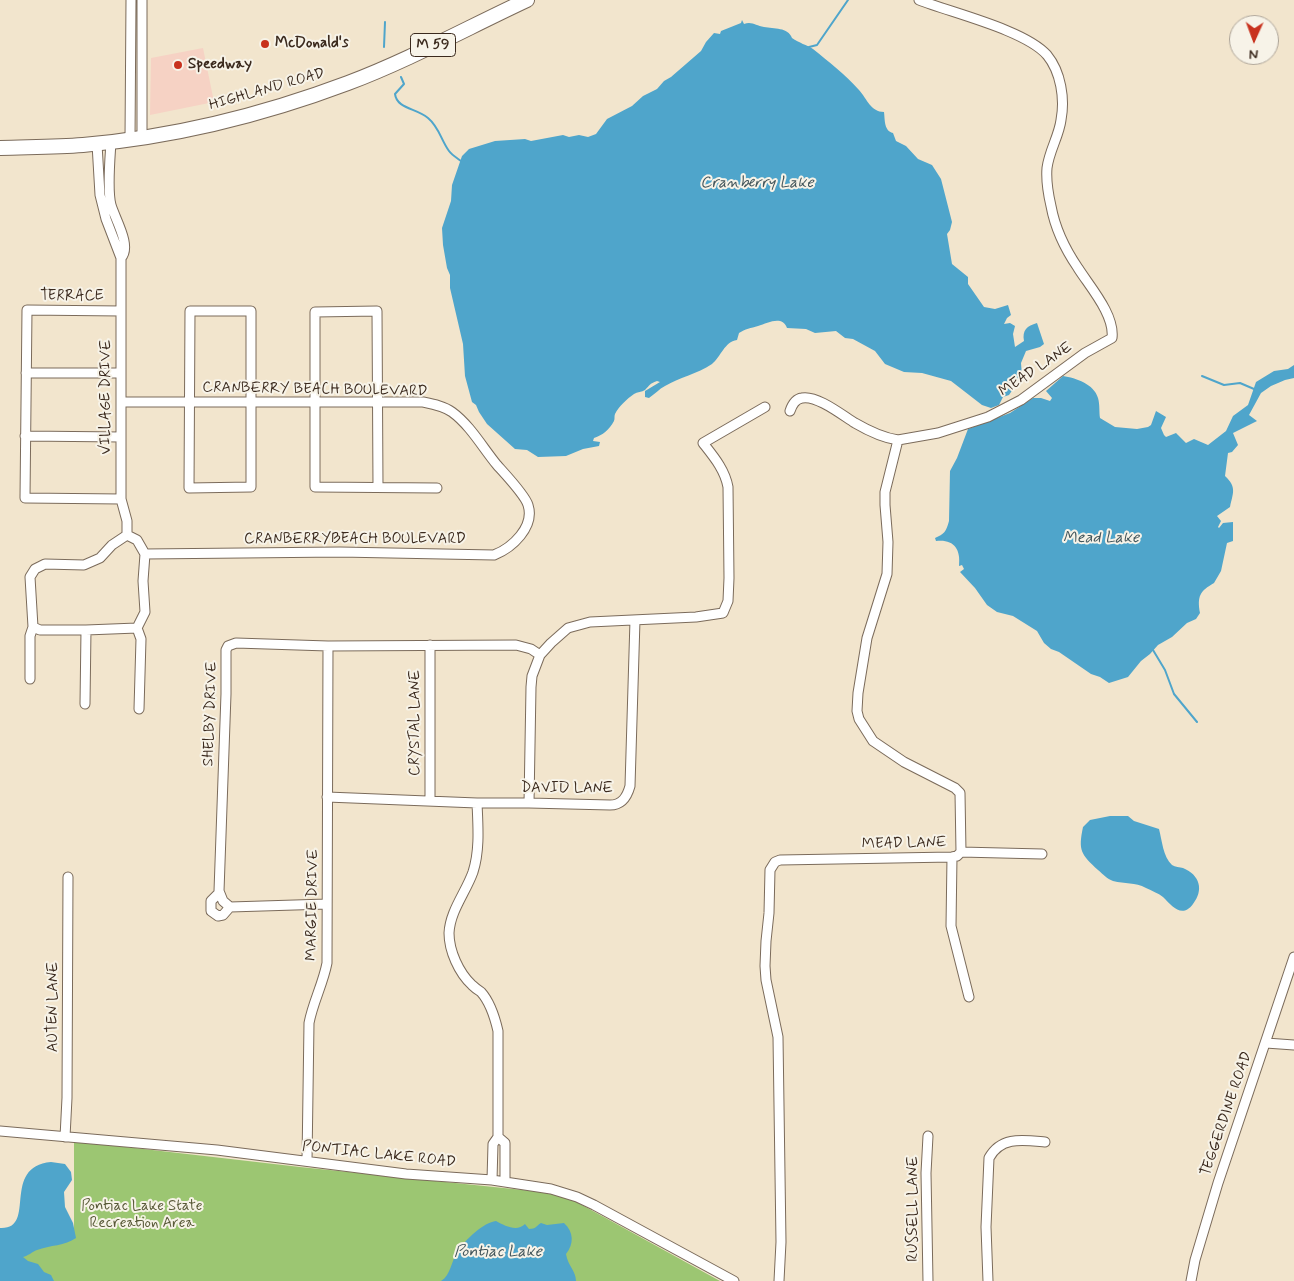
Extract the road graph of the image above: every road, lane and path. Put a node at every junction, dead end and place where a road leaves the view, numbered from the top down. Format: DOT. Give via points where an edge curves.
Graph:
graph roads {
  1 [pos="131,0"];
  2 [pos="142,0"];
  3 [pos="526,0"];
  4 [pos="919,0"];
  5 [pos="130,52"];
  6 [pos="142,52"];
  7 [pos="141,80"];
  8 [pos="130,81"];
  9 [pos="136,138"];
  10 [pos="104,143"];
  11 [pos="0,148"];
  12 [pos="121,258"];
  13 [pos="121,311"];
  14 [pos="26,374"];
  15 [pos="121,374"];
  16 [pos="121,402"];
  17 [pos="189,402"];
  18 [pos="251,402"];
  19 [pos="315,402"];
  20 [pos="378,402"];
  21 [pos="765,407"];
  22 [pos="790,411"];
  23 [pos="26,436"];
  24 [pos="121,437"];
  25 [pos="898,440"];
  26 [pos="378,487"];
  27 [pos="436,488"];
  28 [pos="121,500"];
  29 [pos="525,500"];
  30 [pos="127,535"];
  31 [pos="145,554"];
  32 [pos="635,620"];
  33 [pos="33,627"];
  34 [pos="137,628"];
  35 [pos="86,630"];
  36 [pos="430,645"];
  37 [pos="328,646"];
  38 [pos="540,655"];
  39 [pos="30,679"];
  40 [pos="85,704"];
  41 [pos="139,709"];
  42 [pos="328,797"];
  43 [pos="430,801"];
  44 [pos="477,803"];
  45 [pos="530,803"];
  46 [pos="961,852"];
  47 [pos="1042,854"];
  48 [pos="952,857"];
  49 [pos="68,877"];
  50 [pos="219,893"];
  51 [pos="327,904"];
  52 [pos="230,906"];
  53 [pos="1294,956"];
  54 [pos="969,997"];
  55 [pos="1266,1043"];
  56 [pos="1294,1045"];
  57 [pos="0,1131"];
  58 [pos="928,1136"];
  59 [pos="65,1137"];
  60 [pos="498,1137"];
  61 [pos="1045,1142"];
  62 [pos="307,1161"];
  63 [pos="492,1180"];
  64 [pos="505,1182"];
  65 [pos="734,1281"];
  66 [pos="779,1281"];
  67 [pos="928,1281"];
  68 [pos="988,1281"];
  69 [pos="1190,1281"];
  1 -- 5 [label="street"];
  2 -- 6 [label="street"];
  3 -- 9 [label="highway, HIGHLAND ROAD / M 59" via="419,52 327,91 241,118"];
  4 -- 25 [label="street, MEAD LANE" via="1007,31 1038,46 1050,60 1062,92 1061,121 1047,167 1051,206 1063,243 1109,318 1113,331 1112,338 1085,353 1020,400 988,416 938,433"];
  5 -- 6 [label="street"];
  5 -- 8 [label="street"];
  6 -- 7 [label="street"];
  7 -- 8 [label="street"];
  7 -- 9 [label="street"];
  8 -- 9 [label="street"];
  9 -- 10 [label="highway, HIGHLAND ROAD / M 59"];
  10 -- 11 [label="highway, HIGHLAND ROAD / M 59"];
  10 -- 12 [label="street, VILLAGE DRIVE" via="100,195"];
  10 -- 12 [label="street, VILLAGE DRIVE" via="111,204 125,243"];
  12 -- 13 [label="street, VILLAGE DRIVE"];
  13 -- 14 [label="street, TERRACE" via="26,310"];
  13 -- 15 [label="street, VILLAGE DRIVE"];
  14 -- 15 [label="street"];
  14 -- 23 [label="street"];
  15 -- 16 [label="street, VILLAGE DRIVE"];
  16 -- 17 [label="street, CRANBERRY BEACH BOULEVARD"];
  16 -- 24 [label="street, VILLAGE DRIVE"];
  17 -- 18 [label="street, CRANBERRY BEACH BOULEVARD"];
  17 -- 18 [label="street" via="189,488 251,487"];
  17 -- 18 [label="street" via="190,311 251,311"];
  18 -- 19 [label="street, CRANBERRY BEACH BOULEVARD"];
  19 -- 20 [label="street, CRANBERRY BEACH BOULEVARD"];
  19 -- 20 [label="street" via="315,312 377,311"];
  19 -- 26 [label="street" via="315,488"];
  20 -- 26 [label="street"];
  20 -- 29 [label="street, CRANBERRY BEACH BOULEVARD" via="423,402 453,412"];
  21 -- 32 [label="street" via="703,443 727,478 729,578 724,611 718,615"];
  22 -- 25 [label="street" via="797,400 808,398 824,403 857,424"];
  23 -- 24 [label="street"];
  23 -- 28 [label="street" via="25,498"];
  24 -- 28 [label="street, VILLAGE DRIVE"];
  25 -- 46 [label="street, MEAD LANE" via="885,492 887,574 867,638 857,711 873,742 960,793"];
  26 -- 27 [label="street"];
  28 -- 30 [label="street, VILLAGE DRIVE" via="128,521"];
  29 -- 31 [label="street, CRANBERRYBEACH BOULEVARD" via="529,516 525,528 505,551 494,555 350,552"];
  30 -- 31 [label="street" via="137,540"];
  30 -- 33 [label="street" via="100,558 84,565 45,564 36,569 30,577"];
  31 -- 34 [label="street" via="145,612"];
  32 -- 38 [label="street" via="590,622 568,628"];
  32 -- 45 [label="street, DAVID LANE" via="630,786 625,799 615,805"];
  33 -- 35 [label="street" via="40,630"];
  33 -- 39 [label="street"];
  34 -- 35 [label="street"];
  34 -- 41 [label="street" via="140,639"];
  35 -- 40 [label="street"];
  36 -- 37 [label="street, SHELBY DRIVE"];
  36 -- 38 [label="street, SHELBY DRIVE" via="516,645"];
  36 -- 43 [label="street, CRYSTAL LANE"];
  37 -- 42 [label="street, MARGIE DRIVE"];
  37 -- 50 [label="street, SHELBY DRIVE" via="236,643 226,650"];
  38 -- 45 [label="street" via="531,687"];
  42 -- 43 [label="street, DAVID LANE"];
  42 -- 51 [label="street, MARGIE DRIVE"];
  43 -- 44 [label="street, DAVID LANE"];
  44 -- 45 [label="street, DAVID LANE"];
  44 -- 60 [label="street" via="476,861 449,933 459,966 471,985 482,993 498,1030"];
  46 -- 47 [label="street"];
  46 -- 48 [label="street, MEAD LANE"];
  48 -- 54 [label="street" via="951,926"];
  48 -- 66 [label="street, MEAD LANE" via="780,860 770,870 765,966 778,1037"];
  49 -- 59 [label="street, AUTEN LANE"];
  50 -- 52 [label="street"];
  50 -- 52 [label="street" via="211,901 211,912 223,915"];
  51 -- 52 [label="street"];
  51 -- 62 [label="street, MARGIE DRIVE" via="327,963 309,1023"];
  53 -- 55 [label="street, TEGGERDINE ROAD"];
  55 -- 56 [label="street"];
  55 -- 69 [label="street, TEGGERDINE ROAD" via="1218,1184"];
  57 -- 59 [label="street, PONTIAC LAKE ROAD"];
  58 -- 67 [label="street, RUSSELL LANE"];
  59 -- 62 [label="street, PONTIAC LAKE ROAD"];
  60 -- 63 [label="street" via="493,1144"];
  60 -- 64 [label="street" via="504,1143"];
  61 -- 68 [label="street" via="1007,1142 993,1150 989,1158"];
  62 -- 63 [label="street, PONTIAC LAKE ROAD" via="406,1174"];
  63 -- 64 [label="street, PONTIAC LAKE ROAD"];
  64 -- 65 [label="street, PONTIAC LAKE ROAD" via="551,1189 577,1197"];
}
